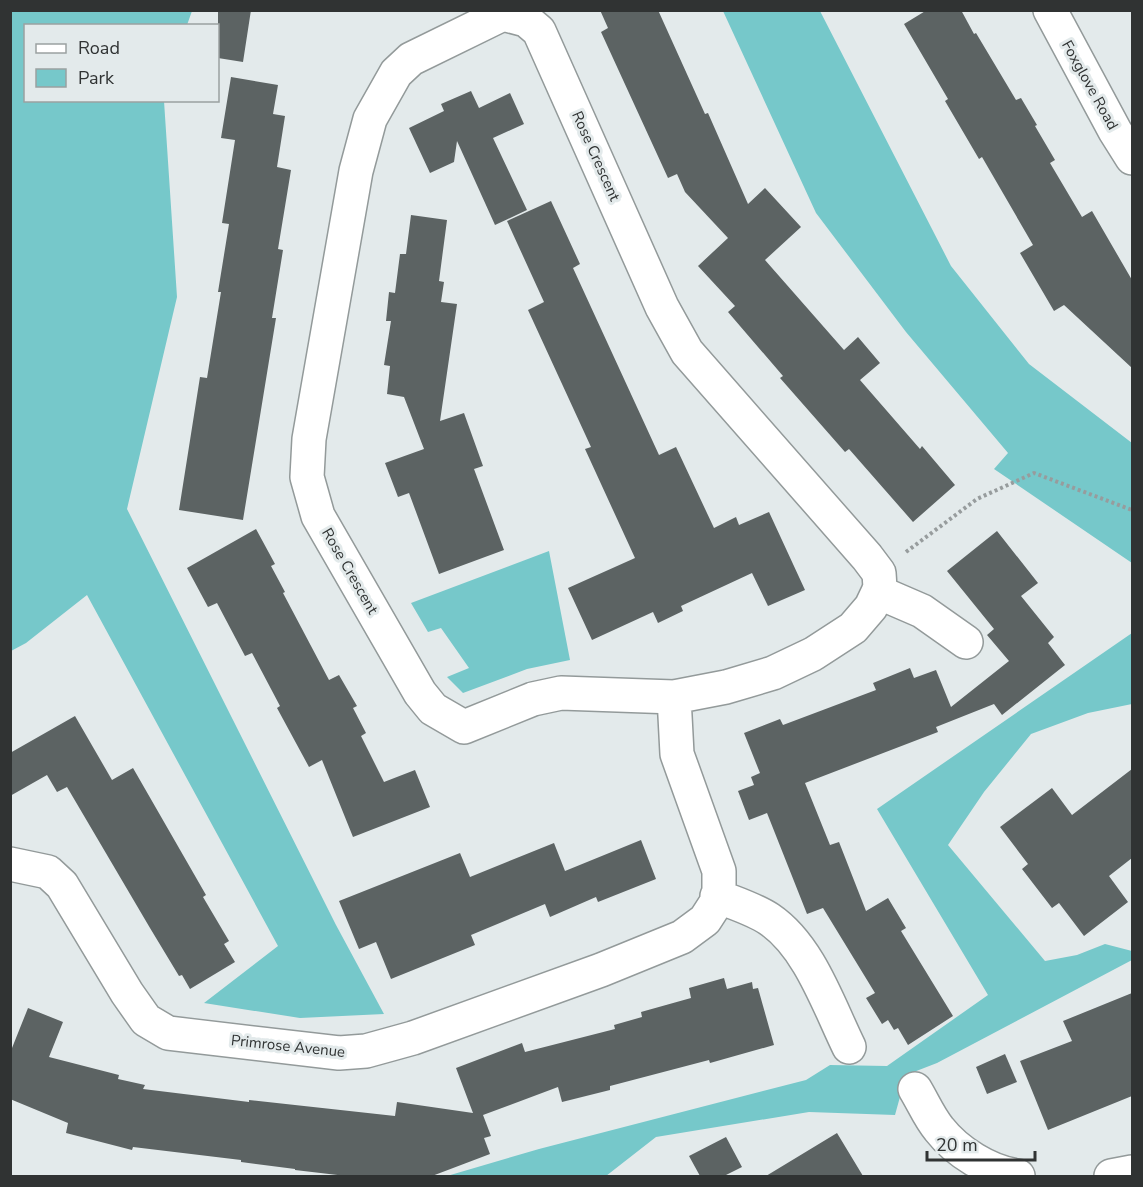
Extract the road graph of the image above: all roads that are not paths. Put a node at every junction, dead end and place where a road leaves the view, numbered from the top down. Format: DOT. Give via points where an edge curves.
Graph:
graph roads {
  1 [pos="1050,10"];
  2 [pos="512,13"];
  3 [pos="1132,158"];
  4 [pos="879,582"];
  5 [pos="966,642"];
  6 [pos="674,697"];
  7 [pos="10,864"];
  8 [pos="717,896"];
  9 [pos="849,1047"];
  10 [pos="915,1089"];
  11 [pos="959,1166"];
  12 [pos="1132,1172"];
  13 [pos="1018,1176"];
  14 [pos="1111,1176"];
  1 -- 3 [label="street, Foxglove Road"];
  2 -- 4 [label="street, Rose Crescent" via="539,31 662,307 687,351"];
  2 -- 6 [label="street, Rose Crescent" via="411,59 396,73 370,119 356,171 309,439 307,477 318,516 420,693 433,709 464,728 533,699 561,693"];
  4 -- 5 [label="street, Rose Crescent"];
  4 -- 6 [label="street, Rose Crescent" via="871,607 854,628 813,654 773,673"];
  6 -- 8 [label="street, Primrose Avenue" via="677,754 719,871"];
  7 -- 8 [label="street, Primrose Avenue" via="48,872 62,885 146,1020 168,1033 339,1053 366,1051 413,1038 682,937 705,920"];
  8 -- 9 [label="street" via="767,917 787,933 802,952"];
  10 -- 11 [label="street"];
  11 -- 13 [label="street"];
  12 -- 14 [label="street"];
}
